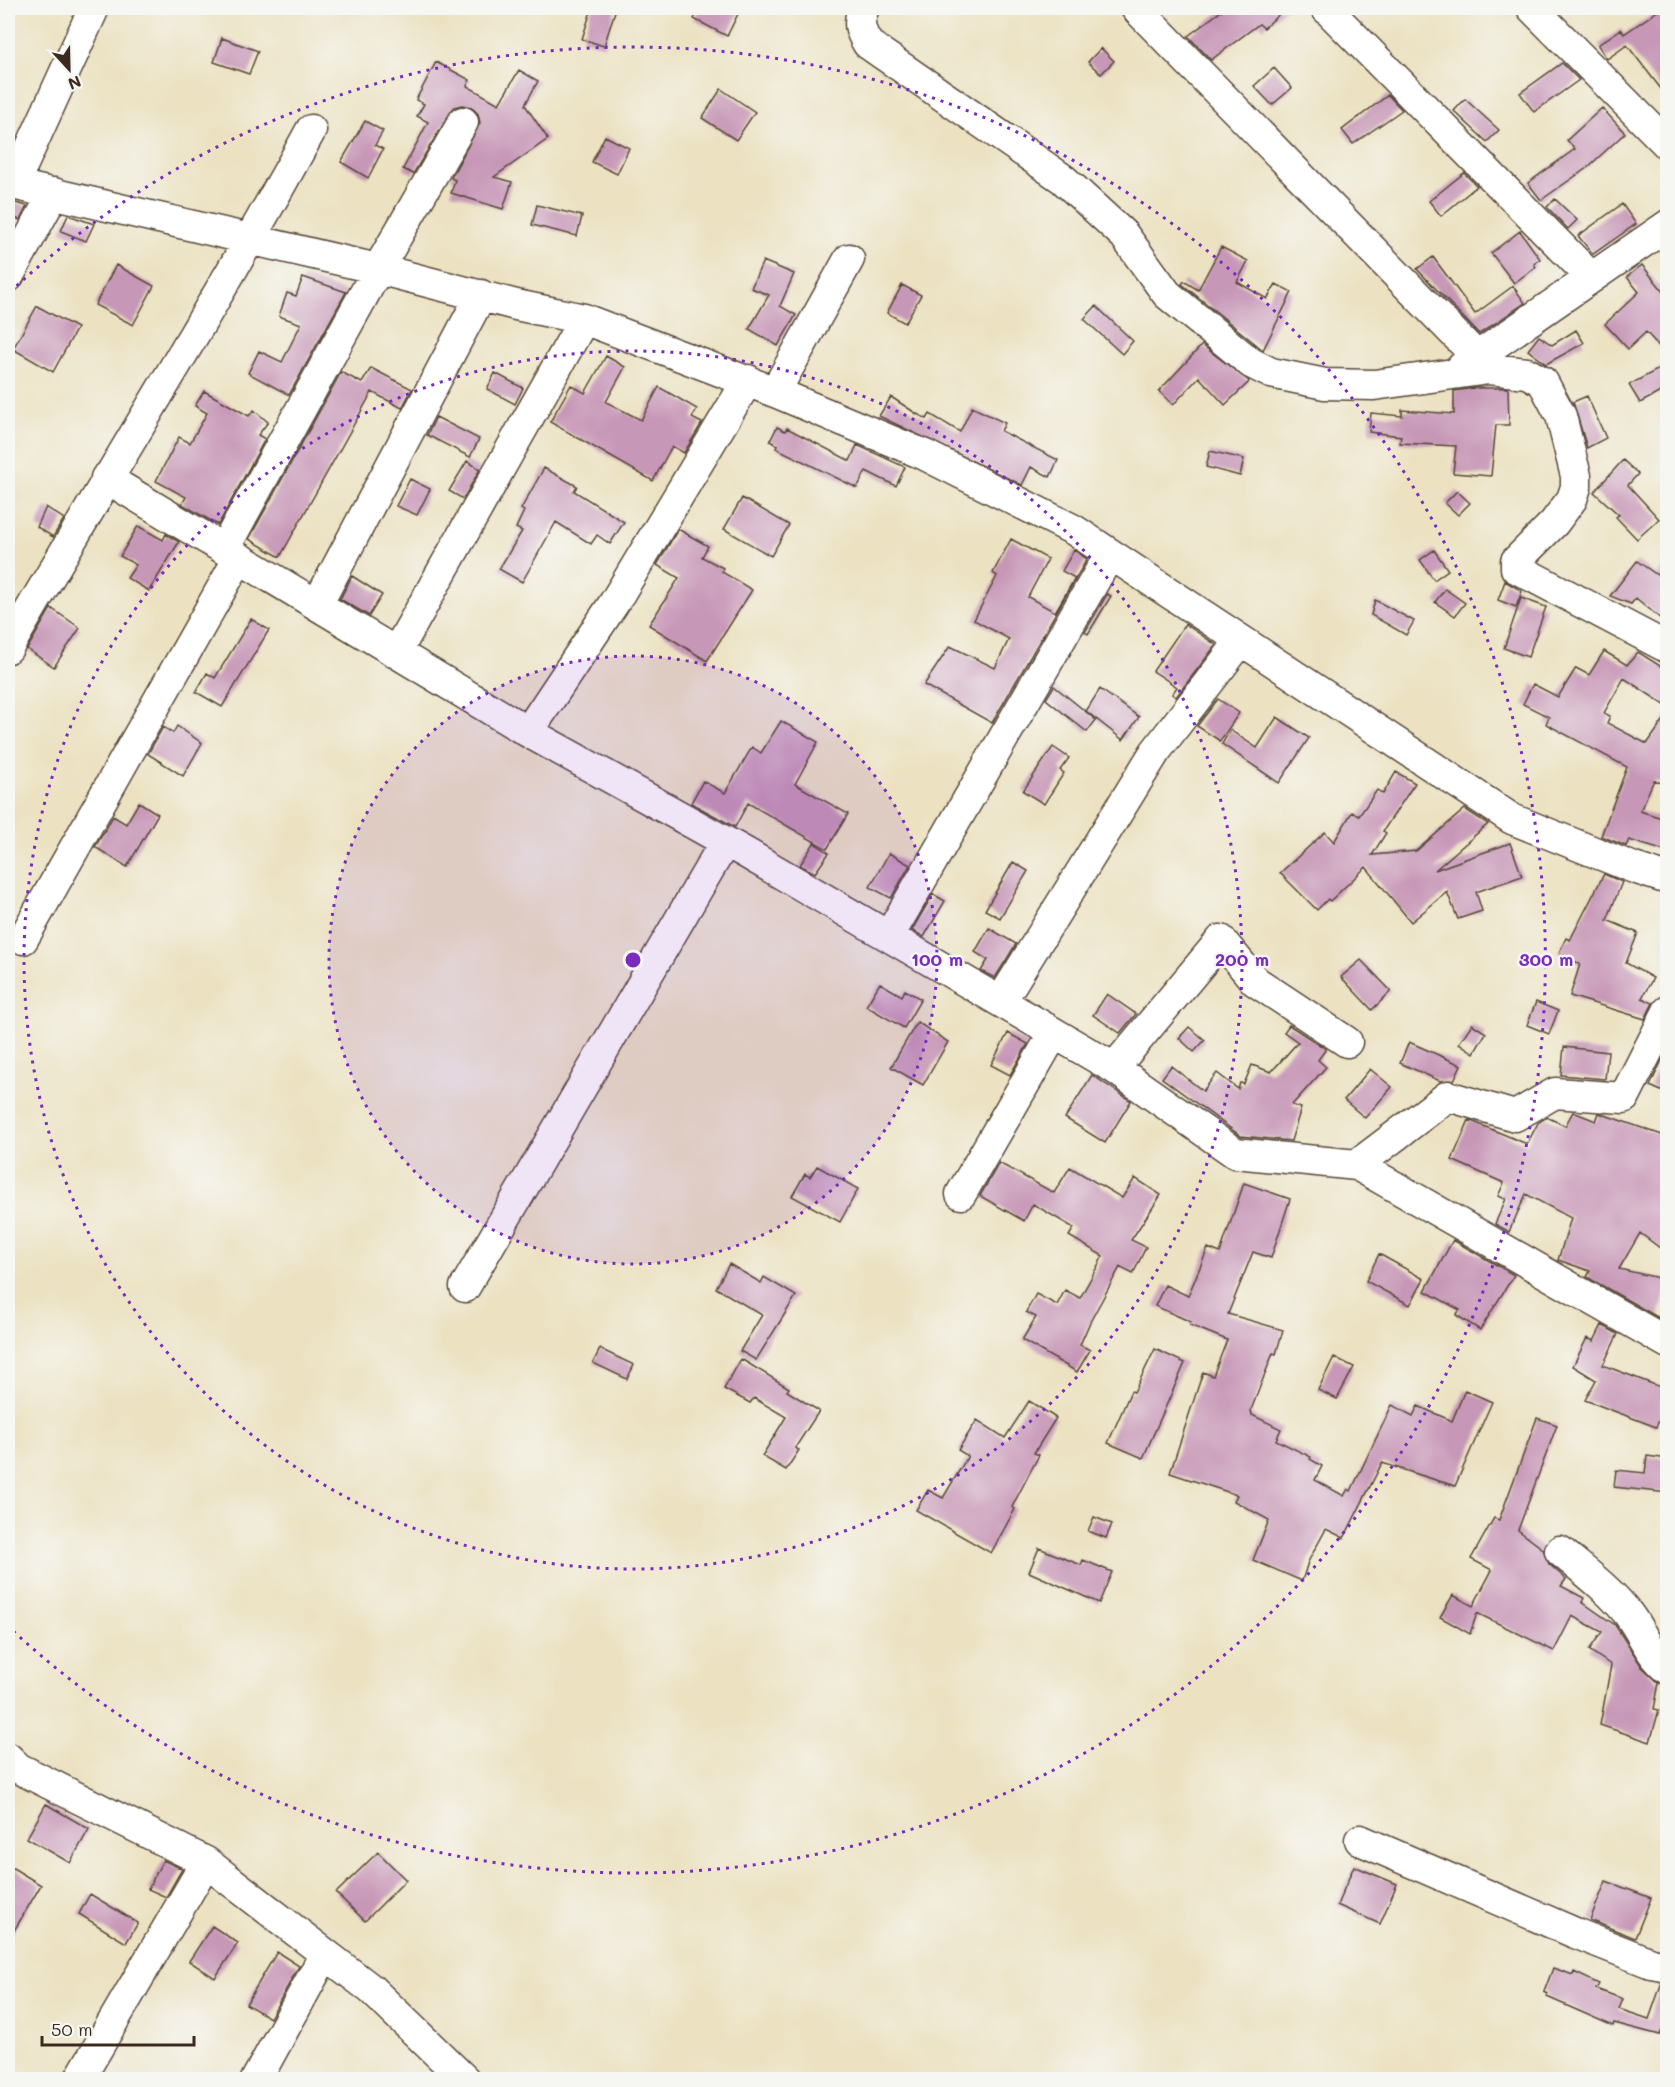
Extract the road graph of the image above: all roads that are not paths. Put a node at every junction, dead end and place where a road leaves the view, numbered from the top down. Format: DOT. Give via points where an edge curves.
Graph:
graph roads {
  1 [pos="94,8"];
  2 [pos="864,8"];
  3 [pos="1136,8"];
  4 [pos="1326,8"];
  5 [pos="1532,8"];
  6 [pos="463,122"];
  7 [pos="311,130"];
  8 [pos="1668,145"];
  9 [pos="11,183"];
  10 [pos="54,193"];
  11 [pos="1668,225"];
  12 [pos="251,240"];
  13 [pos="849,259"];
  14 [pos="378,269"];
  15 [pos="1591,277"];
  16 [pos="8,278"];
  17 [pos="482,296"];
  18 [pos="584,319"];
  19 [pos="1483,362"];
  20 [pos="748,381"];
  21 [pos="775,392"];
  22 [pos="106,478"];
  23 [pos="232,554"];
  24 [pos="1110,554"];
  25 [pos="317,605"];
  26 [pos="1240,642"];
  27 [pos="8,648"];
  28 [pos="1668,648"];
  29 [pos="396,652"];
  30 [pos="528,732"];
  31 [pos="725,842"];
  32 [pos="1668,879"];
  33 [pos="889,936"];
  34 [pos="23,939"];
  35 [pos="1001,1001"];
  36 [pos="1668,1011"];
  37 [pos="1054,1033"];
  38 [pos="1347,1042"];
  39 [pos="1114,1068"];
  40 [pos="1357,1165"];
  41 [pos="961,1194"];
  42 [pos="465,1287"];
  43 [pos="1668,1343"];
  44 [pos="1560,1551"];
  45 [pos="1668,1669"];
  46 [pos="11,1770"];
  47 [pos="1360,1840"];
  48 [pos="206,1862"];
  49 [pos="325,1954"];
  50 [pos="1668,1966"];
  51 [pos="79,2079"];
  52 [pos="256,2079"];
  53 [pos="465,2079"];
  1 -- 9 [label="street"];
  2 -- 19 [label="street" via="859,16 859,30 868,44 1063,179 1124,235 1167,294 1251,363 1271,373 1325,384 1374,385 1452,375"];
  3 -- 19 [label="street"];
  4 -- 15 [label="street"];
  5 -- 8 [label="street"];
  6 -- 14 [label="street"];
  7 -- 12 [label="street"];
  9 -- 10 [label="street"];
  10 -- 12 [label="street"];
  10 -- 16 [label="street"];
  11 -- 15 [label="street"];
  12 -- 14 [label="street"];
  12 -- 22 [label="street"];
  13 -- 21 [label="street"];
  14 -- 17 [label="street"];
  14 -- 23 [label="street"];
  15 -- 19 [label="street"];
  17 -- 18 [label="street"];
  17 -- 25 [label="street"];
  18 -- 20 [label="street"];
  18 -- 29 [label="street"];
  19 -- 28 [label="street" via="1527,373 1543,382 1561,416 1576,476 1572,499 1516,561 1516,568"];
  20 -- 21 [label="street"];
  20 -- 30 [label="street" via="614,603"];
  21 -- 24 [label="street" via="925,455 1074,530"];
  22 -- 23 [label="street"];
  22 -- 27 [label="street"];
  23 -- 25 [label="street"];
  23 -- 34 [label="street"];
  24 -- 26 [label="street"];
  24 -- 33 [label="street"];
  25 -- 29 [label="street"];
  26 -- 32 [label="street" via="1512,819"];
  26 -- 35 [label="street" via="1155,752"];
  29 -- 30 [label="street"];
  30 -- 31 [label="street"];
  31 -- 33 [label="street"];
  31 -- 42 [label="street"];
  33 -- 35 [label="street"];
  35 -- 37 [label="street"];
  36 -- 40 [label="street" via="1624,1098 1555,1093 1515,1116 1448,1096"];
  37 -- 39 [label="street"];
  37 -- 41 [label="street"];
  38 -- 39 [label="street" via="1255,981 1221,940"];
  39 -- 40 [label="street" via="1235,1153"];
  40 -- 43 [label="street"];
  44 -- 45 [label="street" via="1630,1616 1656,1659"];
  46 -- 48 [label="street"];
  47 -- 50 [label="street" via="1575,1933"];
  48 -- 49 [label="street"];
  48 -- 51 [label="street"];
  49 -- 52 [label="street"];
  49 -- 53 [label="street" via="371,1989"];
}
